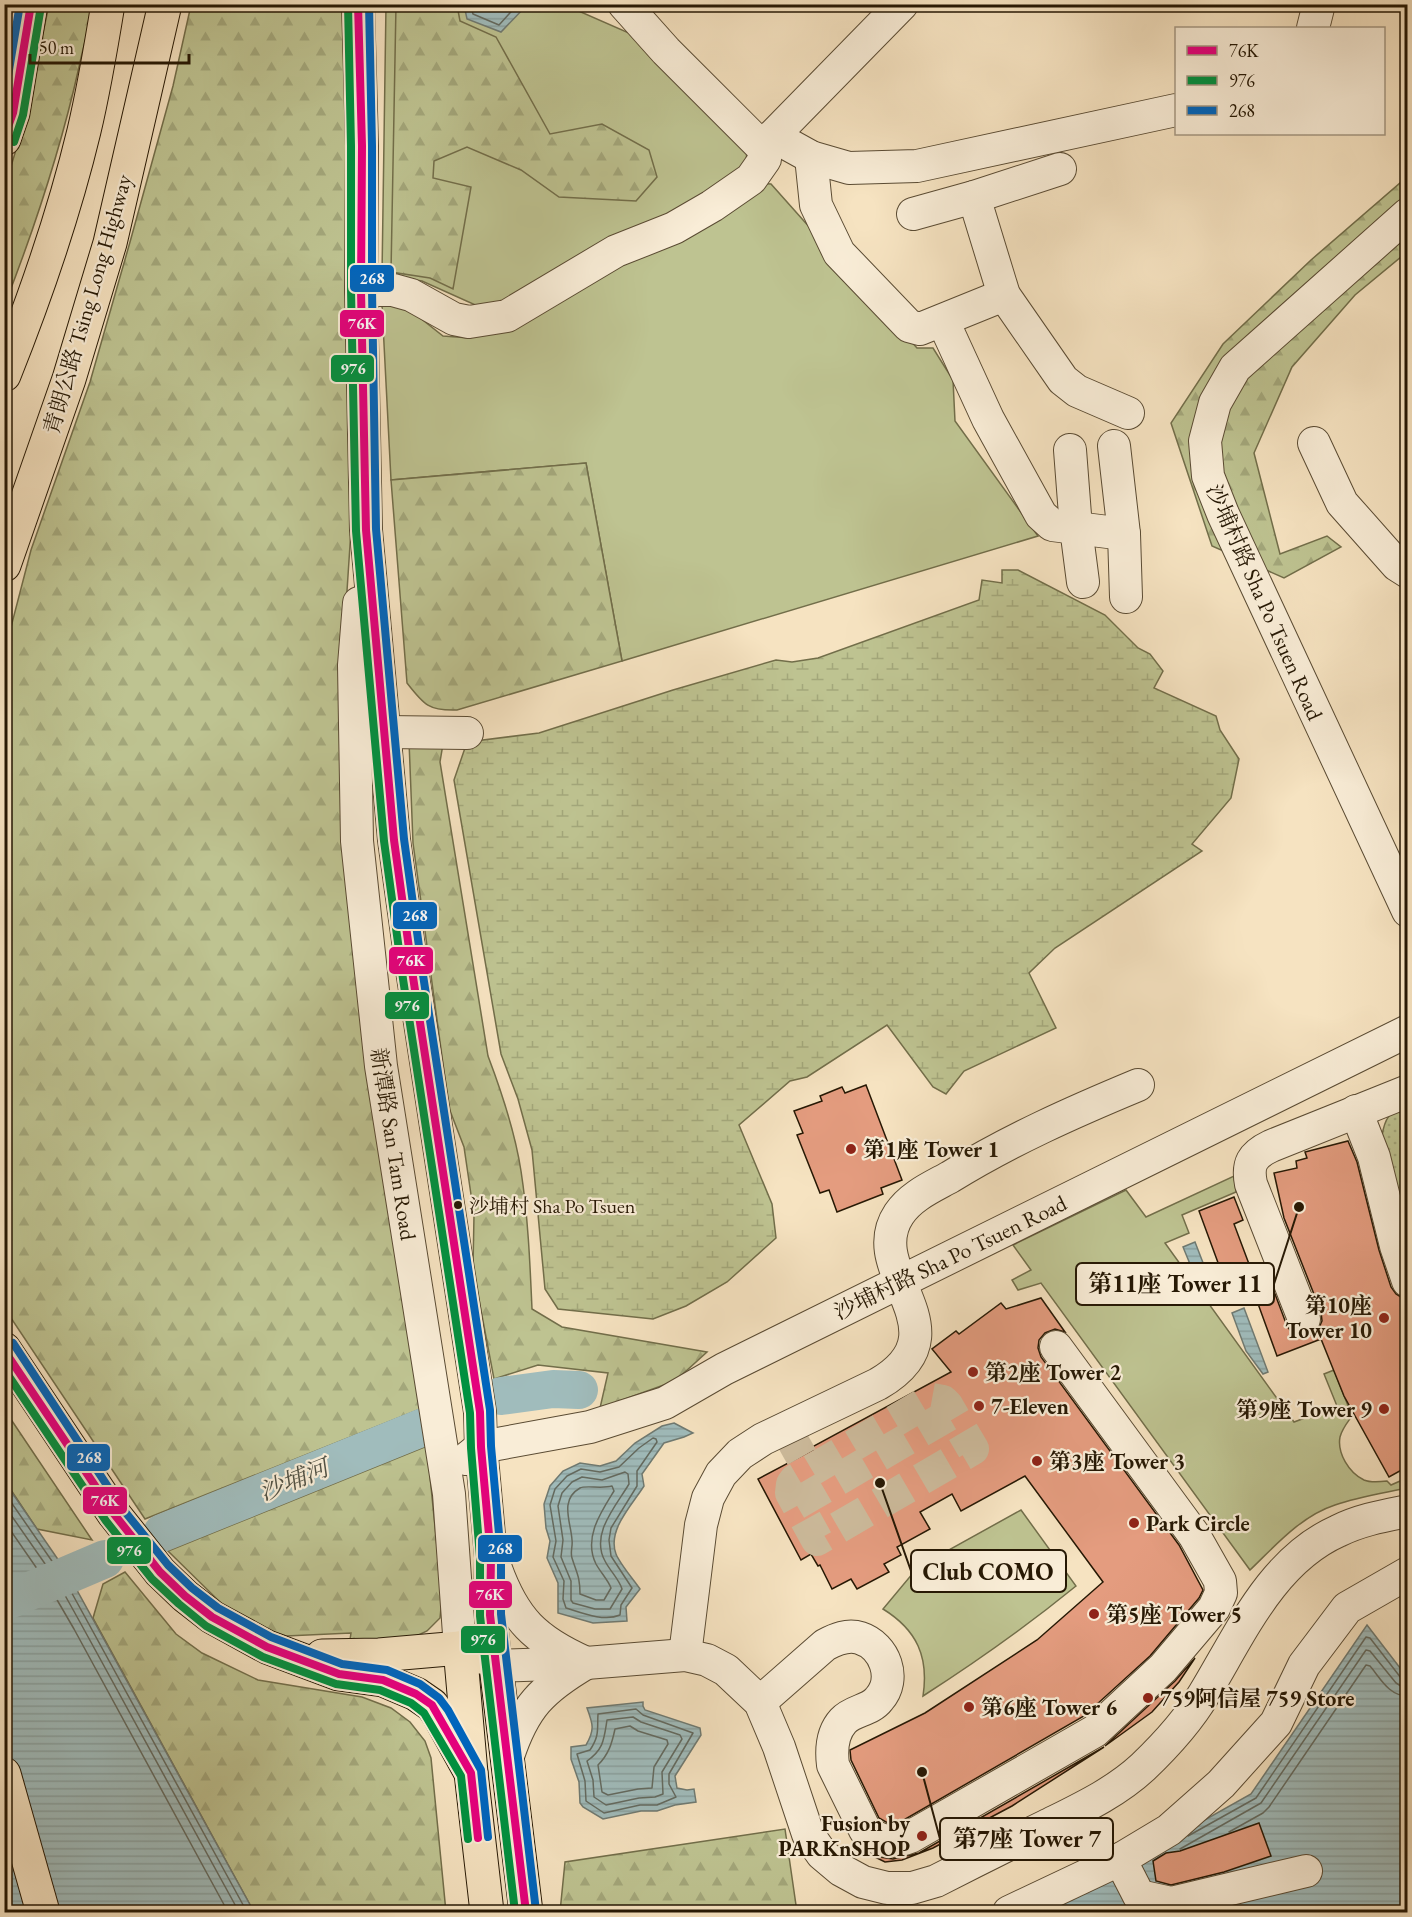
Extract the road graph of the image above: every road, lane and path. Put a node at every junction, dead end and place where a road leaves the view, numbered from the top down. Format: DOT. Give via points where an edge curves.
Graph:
graph roads {
  1 [pos="31,4"];
  2 [pos="108,4"];
  3 [pos="165,4"];
  4 [pos="358,4"];
  5 [pos="624,4"];
  6 [pos="902,4"];
  7 [pos="1320,4"];
  8 [pos="1313,27"];
  9 [pos="1175,110"];
  10 [pos="4,139"];
  11 [pos="767,142"];
  12 [pos="811,157"];
  13 [pos="1060,169"];
  14 [pos="974,197"];
  15 [pos="913,214"];
  16 [pos="1407,214"];
  17 [pos="361,291"];
  18 [pos="1004,295"];
  19 [pos="942,321"];
  20 [pos="4,375"];
  21 [pos="1128,413"];
  22 [pos="1314,443"];
  23 [pos="1114,446"];
  24 [pos="1070,450"];
  25 [pos="1076,528"];
  26 [pos="366,530"];
  27 [pos="1124,534"];
  28 [pos="4,565"];
  29 [pos="1407,572"];
  30 [pos="1083,582"];
  31 [pos="1125,597"];
  32 [pos="386,732"];
  33 [pos="467,733"];
  34 [pos="1407,911"];
  35 [pos="1407,1031"];
  36 [pos="1138,1085"];
  37 [pos="1407,1091"];
  38 [pos="1356,1111"];
  39 [pos="901,1281"];
  40 [pos="1407,1281"];
  41 [pos="1304,1319"];
  42 [pos="1056,1347"];
  43 [pos="4,1349"];
  44 [pos="481,1447"];
  45 [pos="449,1494"];
  46 [pos="1405,1515"];
  47 [pos="491,1557"];
  48 [pos="1407,1573"];
  49 [pos="686,1655"];
  50 [pos="298,1657"];
  51 [pos="461,1662"];
  52 [pos="586,1663"];
  53 [pos="496,1666"];
  54 [pos="383,1680"];
  55 [pos="760,1702"];
  56 [pos="508,1756"];
  57 [pos="471,1773"];
  58 [pos="4,1774"];
  59 [pos="1120,1859"];
  60 [pos="1306,1871"];
  61 [pos="43,1912"];
  62 [pos="487,1912"];
  63 [pos="526,1912"];
  64 [pos="1009,1912"];
  1 -- 10 [label="main road"];
  2 -- 20 [label="main road" via="84,132 55,235"];
  3 -- 28 [label="main road, 青朗公路 Tsing Long Highway" via="110,243 69,379"];
  4 -- 17 [label="street, 新潭路 San Tam Road"];
  5 -- 11 [label="street" via="666,51"];
  6 -- 11 [label="street"];
  7 -- 8 [label="street"];
  9 -- 12 [label="street" via="916,166 849,168"];
  11 -- 12 [label="street"];
  11 -- 17 [label="street" via="765,159 751,178 712,206 674,228 616,251 507,316 469,322 454,319 411,295 393,290"];
  12 -- 19 [label="street" via="816,205 839,253 909,326 920,329"];
  13 -- 14 [label="street"];
  14 -- 15 [label="street"];
  14 -- 18 [label="street"];
  16 -- 34 [label="street, 沙埔村路 Sha Po Tsuen Road" via="1235,368 1215,403 1205,441 1208,476 1222,514"];
  17 -- 26 [label="street, 新潭路 San Tam Road"];
  18 -- 19 [label="street"];
  18 -- 21 [label="street" via="1063,380 1077,391"];
  19 -- 25 [label="street" via="988,419 1041,515 1052,525"];
  22 -- 29 [label="street" via="1342,503"];
  23 -- 27 [label="street"];
  24 -- 25 [label="street"];
  25 -- 27 [label="street"];
  25 -- 30 [label="street"];
  26 -- 32 [label="street, 新潭路 San Tam Road"];
  26 -- 45 [label="street, 新潭路 San Tam Road" via="354,665 357,841 381,1065"];
  27 -- 31 [label="street"];
  32 -- 33 [label="street"];
  32 -- 44 [label="street, 新潭路 San Tam Road" via="397,863 480,1412"];
  35 -- 39 [label="street, 沙埔村路 Sha Po Tsuen Road"];
  36 -- 39 [label="street" via="985,1155 913,1198 898,1215 890,1236 891,1258"];
  37 -- 38 [label="street"];
  38 -- 40 [label="street" via="1374,1157"];
  38 -- 41 [label="street" via="1260,1151 1249,1172"];
  39 -- 44 [label="street, 沙埔村路 Sha Po Tsuen Road" via="724,1369 665,1403 590,1427"];
  39 -- 49 [label="street" via="915,1322 915,1342 908,1359 895,1374 763,1439 740,1454 721,1474 708,1498 701,1526"];
  42 -- 55 [label="street" via="1194,1535 1220,1581 1221,1593 1214,1608 1163,1668 1095,1731 898,1841 874,1838 865,1830 833,1765 832,1755 832,1743 844,1720 868,1708 886,1687 886,1663 880,1652 860,1638 836,1639"];
  43 -- 50 [label="main road" via="114,1514 160,1572 212,1617 267,1647"];
  44 -- 45 [label="street" via="462,1464"];
  44 -- 47 [label="street, 新潭路 San Tam Road"];
  45 -- 51 [label="street, 新潭路 San Tam Road"];
  46 -- 55 [label="street" via="1367,1519 1336,1531 1282,1571 1186,1721 1141,1769 1087,1805 936,1881 912,1888 887,1888 863,1882 822,1854 808,1833"];
  47 -- 52 [label="street" via="507,1598 521,1618 542,1639"];
  47 -- 53 [label="street, 新潭路 San Tam Road" via="490,1615"];
  48 -- 59 [label="street" via="1347,1608 1304,1665 1276,1723 1221,1784 1169,1830"];
  49 -- 52 [label="street"];
  49 -- 55 [label="street" via="726,1670"];
  50 -- 51 [label="main road" via="379,1655"];
  50 -- 54 [label="main road" via="339,1674"];
  51 -- 53 [label="main road"];
  51 -- 54 [label="main road"];
  51 -- 57 [label="main road"];
  52 -- 53 [label="street"];
  52 -- 56 [label="street" via="555,1682 530,1706 516,1730"];
  53 -- 56 [label="main road"];
  54 -- 57 [label="main road" via="432,1705"];
  56 -- 63 [label="main road"];
  57 -- 62 [label="main road"];
  58 -- 61 [label="main road"];
  59 -- 60 [label="street" via="1139,1896 1171,1903"];
  59 -- 64 [label="street"];
}
